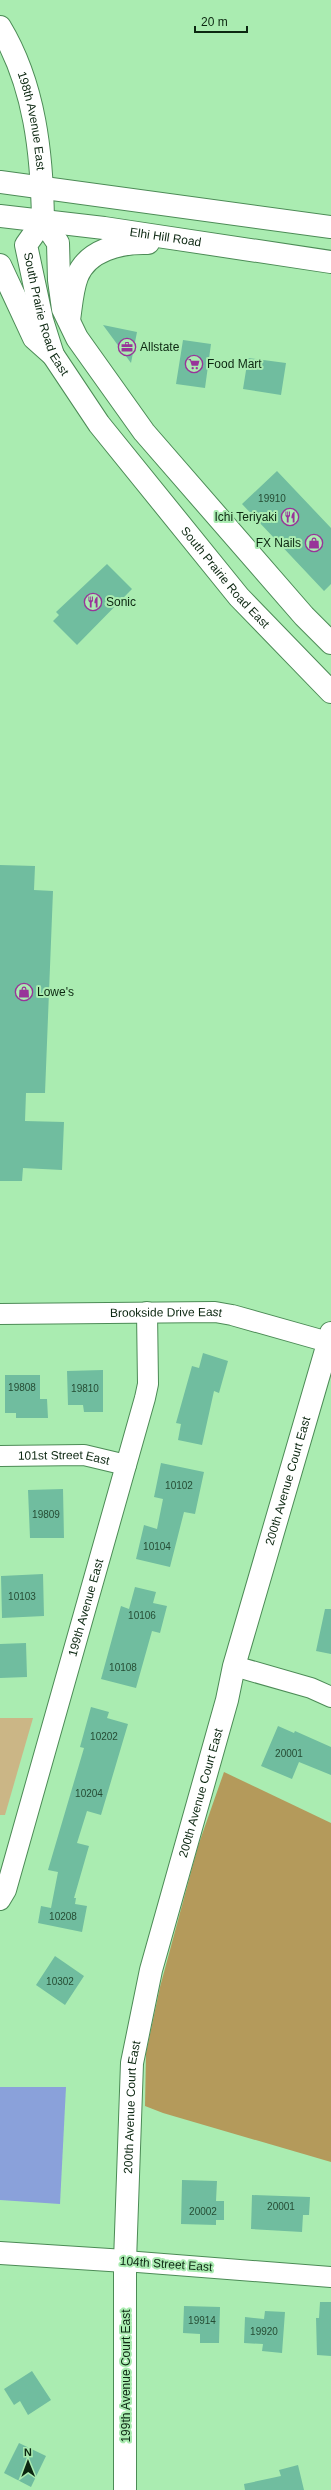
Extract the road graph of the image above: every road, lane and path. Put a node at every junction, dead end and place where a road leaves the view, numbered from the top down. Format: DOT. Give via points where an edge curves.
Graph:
graph roads {
  1 [pos="0,27"];
  2 [pos="0,182"];
  3 [pos="43,188"];
  4 [pos="0,216"];
  5 [pos="43,221"];
  6 [pos="331,227"];
  7 [pos="236,248"];
  8 [pos="331,262"];
  9 [pos="0,265"];
  10 [pos="69,320"];
  11 [pos="53,355"];
  12 [pos="331,643"];
  13 [pos="331,692"];
  14 [pos="147,1312"];
  15 [pos="0,1314"];
  16 [pos="330,1337"];
  17 [pos="0,1456"];
  18 [pos="126,1465"];
  19 [pos="234,1666"];
  20 [pos="331,1697"];
  21 [pos="0,1900"];
  22 [pos="0,2253"];
  23 [pos="126,2261"];
  24 [pos="331,2277"];
  25 [pos="125,2490"];
  1 -- 3 [label="main road, 198th Avenue East" via="18,62 30,99"];
  2 -- 3 [label="main road"];
  3 -- 5 [label="main road, 198th Avenue East"];
  3 -- 6 [label="main road"];
  4 -- 5 [label="main road, Elhi Hill Road"];
  5 -- 7 [label="main road, Elhi Hill Road"];
  5 -- 10 [label="main road, South Prairie Road East" via="58,243 63,310"];
  5 -- 11 [label="main road, South Prairie Road East" via="26,245 42,320"];
  7 -- 8 [label="main road, Elhi Hill Road"];
  7 -- 10 [label="main road" via="142,243 112,247 85,261 76,278"];
  9 -- 11 [label="main road" via="34,338"];
  10 -- 12 [label="main road, South Prairie Road East" via="77,338 144,432 304,616"];
  11 -- 13 [label="main road, South Prairie Road East" via="103,430 239,597"];
  14 -- 15 [label="street, Brookside Drive East"];
  14 -- 16 [label="street, Brookside Drive East" via="232,1315"];
  14 -- 18 [label="street, 199th Avenue East" via="148,1384"];
  16 -- 19 [label="main road, 200th Avenue Court East"];
  17 -- 18 [label="street, 101st Street East" via="84,1455"];
  18 -- 21 [label="street, 199th Avenue East" via="6,1890"];
  19 -- 20 [label="street" via="311,1688"];
  19 -- 23 [label="main road, 200th Avenue Court East" via="141,2014 132,2063"];
  22 -- 23 [label="main road, 104th Street East"];
  23 -- 24 [label="street, 104th Street East"];
  23 -- 25 [label="main road, 199th Avenue Court East"];
}
